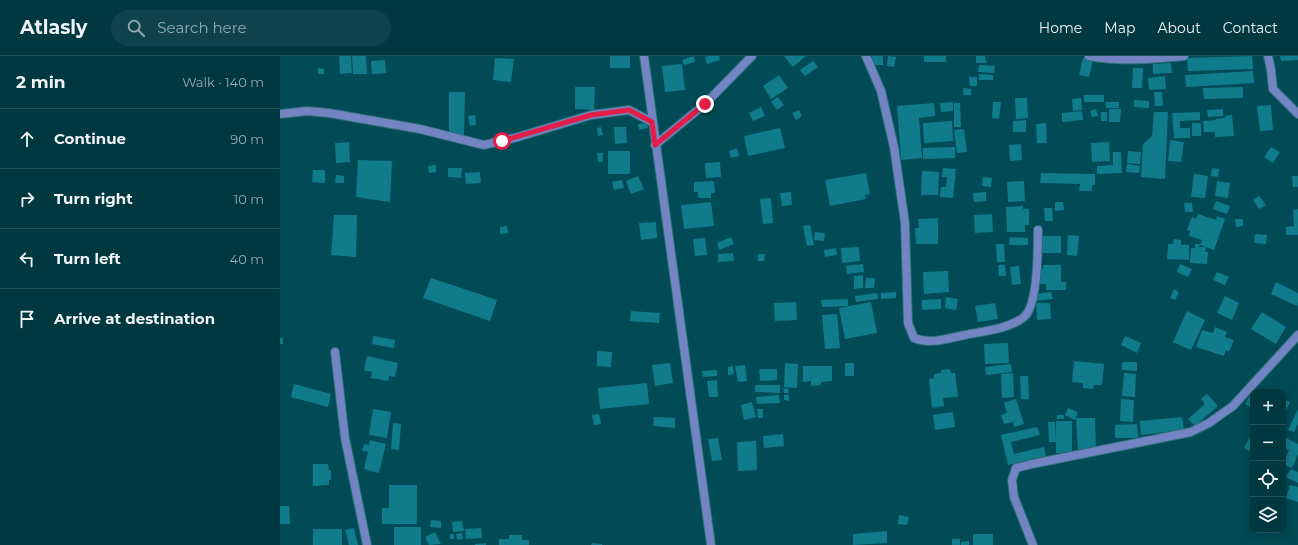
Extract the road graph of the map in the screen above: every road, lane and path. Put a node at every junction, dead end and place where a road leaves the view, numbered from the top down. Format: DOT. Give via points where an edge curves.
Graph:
graph roads {
  1 [pos="644,56"];
  2 [pos="752,56"];
  3 [pos="866,56"];
  4 [pos="1090,56"];
  5 [pos="1184,56"];
  6 [pos="1268,56"];
  7 [pos="280,114"];
  8 [pos="1298,114"];
  9 [pos="652,122"];
  10 [pos="655,145"];
  11 [pos="1038,230"];
  12 [pos="1298,335"];
  13 [pos="335,352"];
  14 [pos="367,545"];
  15 [pos="711,545"];
  16 [pos="1033,545"];
  1 -- 9 [label="street"];
  2 -- 10 [label="street" via="705,104"];
  3 -- 11 [label="street" via="881,91 894,147 905,224 908,323 914,338 931,342 1003,327 1025,316 1032,301 1037,272"];
  4 -- 5 [label="street" via="1126,60"];
  6 -- 8 [label="street" via="1273,89"];
  7 -- 9 [label="street" via="307,111 329,113 420,129 484,145 591,115 629,110"];
  9 -- 10 [label="street"];
  10 -- 15 [label="street"];
  12 -- 16 [label="street" via="1232,406 1209,423 1191,432 1016,468 1012,480 1014,498"];
  13 -- 14 [label="street" via="345,438"];
}
